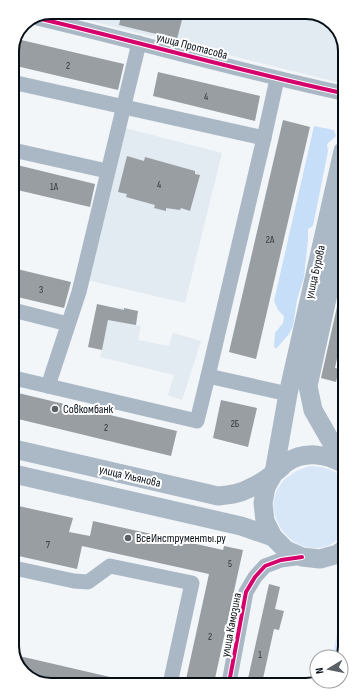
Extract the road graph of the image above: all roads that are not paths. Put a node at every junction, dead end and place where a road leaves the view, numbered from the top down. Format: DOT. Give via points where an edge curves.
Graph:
graph roads {
  1 [pos="45,20"];
  2 [pos="139,43"];
  3 [pos="277,79"];
  4 [pos="19,84"];
  5 [pos="338,92"];
  6 [pos="123,108"];
  7 [pos="264,138"];
  8 [pos="19,152"];
  9 [pos="107,171"];
  10 [pos="338,173"];
  11 [pos="338,248"];
  12 [pos="19,312"];
  13 [pos="68,324"];
  14 [pos="208,376"];
  15 [pos="19,379"];
  16 [pos="48,386"];
  17 [pos="288,394"];
  18 [pos="19,450"];
  19 [pos="338,453"];
  20 [pos="338,460"];
  21 [pos="274,473"];
  22 [pos="19,475"];
  23 [pos="272,538"];
  24 [pos="338,554"];
  25 [pos="311,558"];
  26 [pos="338,560"];
  27 [pos="19,569"];
  28 [pos="171,678"];
  29 [pos="230,678"];
  1 -- 2 [label="street, улица Протасова"];
  2 -- 3 [label="street, улица Протасова"];
  2 -- 6 [label="street"];
  3 -- 5 [label="street, улица Протасова"];
  3 -- 7 [label="street"];
  4 -- 6 [label="street"];
  6 -- 7 [label="street"];
  6 -- 9 [label="street"];
  7 -- 14 [label="street"];
  8 -- 9 [label="street"];
  9 -- 13 [label="street"];
  10 -- 17 [label="main road, улица Бурова"];
  11 -- 19 [label="main road, улица Бурова" via="308,386 313,410"];
  12 -- 13 [label="street"];
  13 -- 16 [label="street"];
  14 -- 16 [label="street" via="197,421"];
  14 -- 17 [label="street"];
  15 -- 16 [label="street"];
  17 -- 21 [label="main road, улица Бурова"];
  18 -- 21 [label="main road, улица Ульянова" via="218,496 247,490"];
  20 -- 21 [label="main road, улица Ульянова" via="317,454 301,456 286,463"];
  21 -- 23 [label="main road" via="266,487 263,503 265,521"];
  22 -- 23 [label="main road, улица Ульянова" via="241,526"];
  23 -- 25 [label="main road" via="286,550"];
  24 -- 25 [label="main road"];
  25 -- 26 [label="main road"];
  25 -- 29 [label="street, улица Камозина" via="281,560 265,566 255,577 246,592"];
  27 -- 28 [label="street" via="88,582 110,566 192,583"];
}
